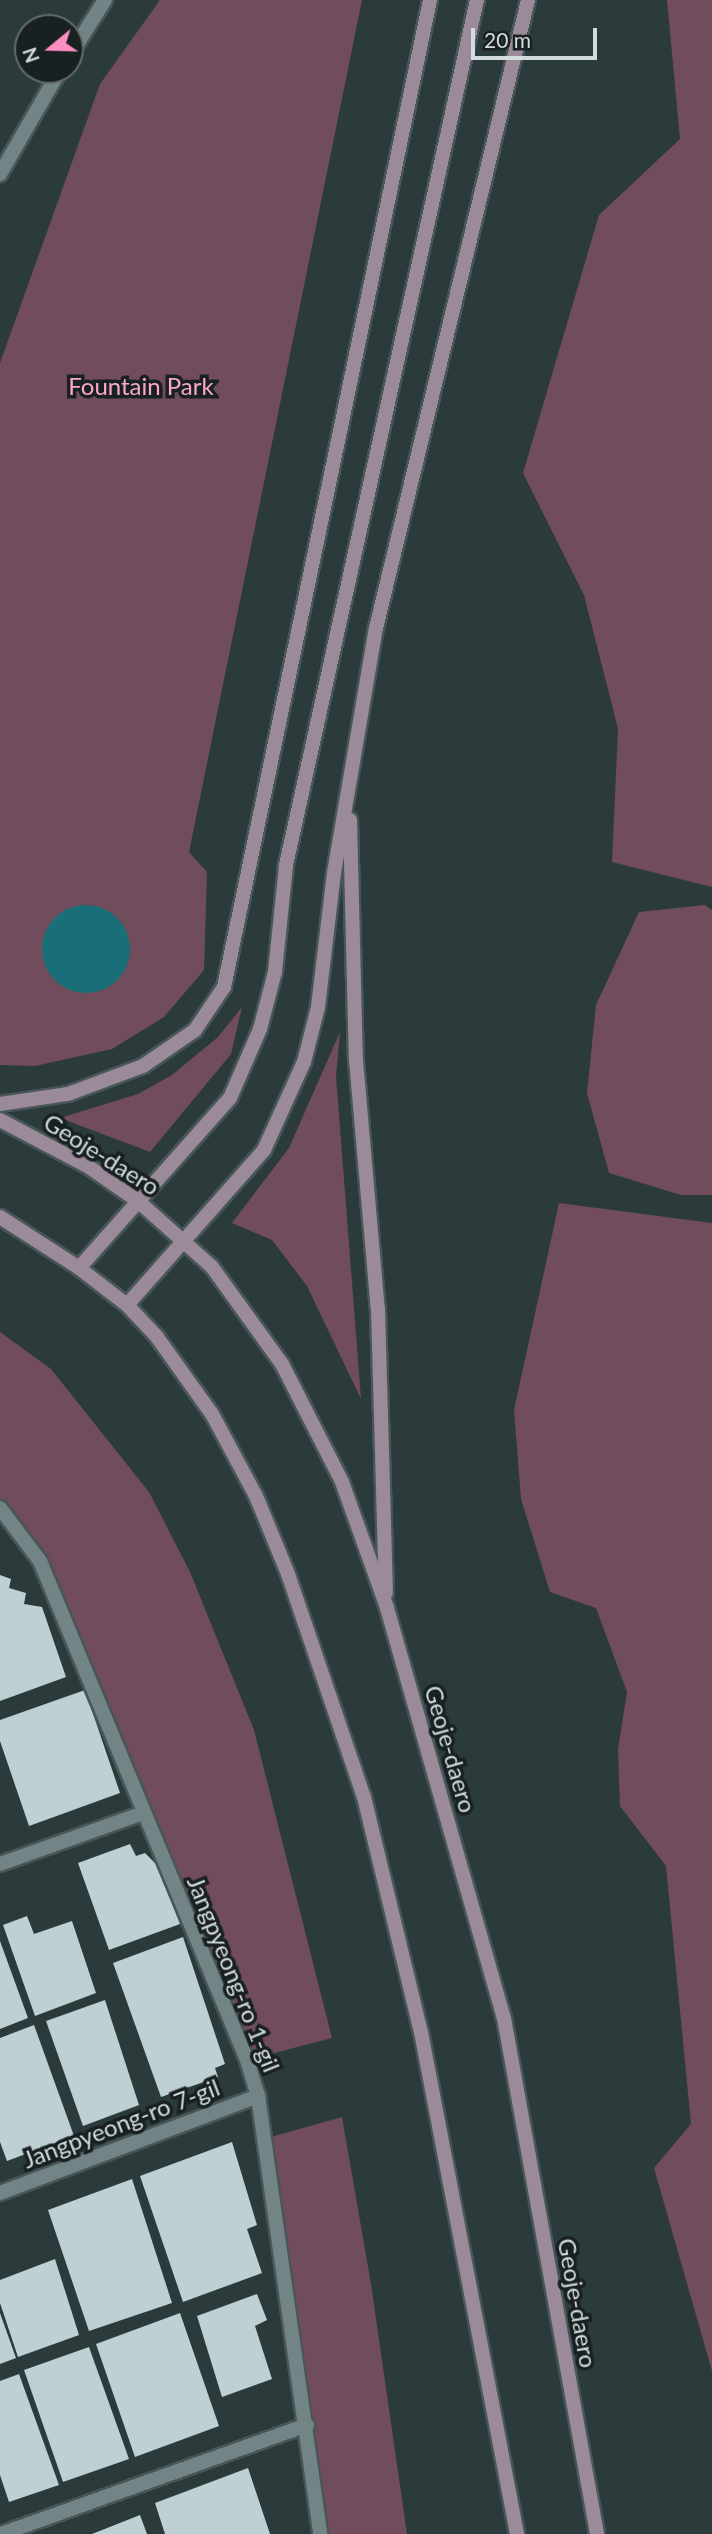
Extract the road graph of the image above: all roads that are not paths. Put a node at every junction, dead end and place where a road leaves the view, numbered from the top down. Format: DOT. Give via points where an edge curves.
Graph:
graph roads {
  1 [pos="105,0"];
  2 [pos="430,0"];
  3 [pos="477,0"];
  4 [pos="528,0"];
  5 [pos="84,33"];
  6 [pos="52,84"];
  7 [pos="0,174"];
  8 [pos="350,791"];
  9 [pos="0,1104"];
  10 [pos="0,1120"];
  11 [pos="138,1200"];
  12 [pos="0,1217"];
  13 [pos="187,1243"];
  14 [pos="79,1268"];
  15 [pos="127,1305"];
  16 [pos="4,1516"];
  17 [pos="387,1608"];
  18 [pos="143,1813"];
  19 [pos="0,1864"];
  20 [pos="258,2096"];
  21 [pos="0,2193"];
  22 [pos="307,2425"];
  23 [pos="1,2534"];
  24 [pos="320,2534"];
  25 [pos="517,2534"];
  26 [pos="597,2534"];
  1 -- 5 [label="street"];
  2 -- 9 [label="street" via="224,988 195,1030 143,1066 68,1094"];
  3 -- 11 [label="street" via="286,865 275,972 260,1029 230,1098"];
  4 -- 8 [label="street" via="376,628"];
  6 -- 7 [label="street"];
  8 -- 13 [label="street" via="318,1007 304,1062 264,1150"];
  8 -- 17 [label="street" via="356,1060 378,1310"];
  10 -- 11 [label="street, Geoje-daero"];
  11 -- 13 [label="street, Geoje-daero"];
  11 -- 14 [label="street"];
  12 -- 14 [label="street"];
  13 -- 15 [label="street"];
  13 -- 17 [label="street, Geoje-daero" via="212,1267 282,1364 342,1482"];
  14 -- 15 [label="street"];
  15 -- 25 [label="street" via="212,1414 256,1496 364,1797 421,2032"];
  16 -- 18 [label="street, Jangpyeong-ro 1-gil" via="40,1561"];
  17 -- 26 [label="street, Geoje-daero" via="504,2018"];
  18 -- 19 [label="street"];
  18 -- 20 [label="street, Jangpyeong-ro 1-gil"];
  20 -- 21 [label="street, Jangpyeong-ro 7-gil"];
  20 -- 22 [label="street, Jangpyeong-ro 1-gil"];
  22 -- 23 [label="street"];
  22 -- 24 [label="street, Jangpyeong-ro 1-gil"];
}
